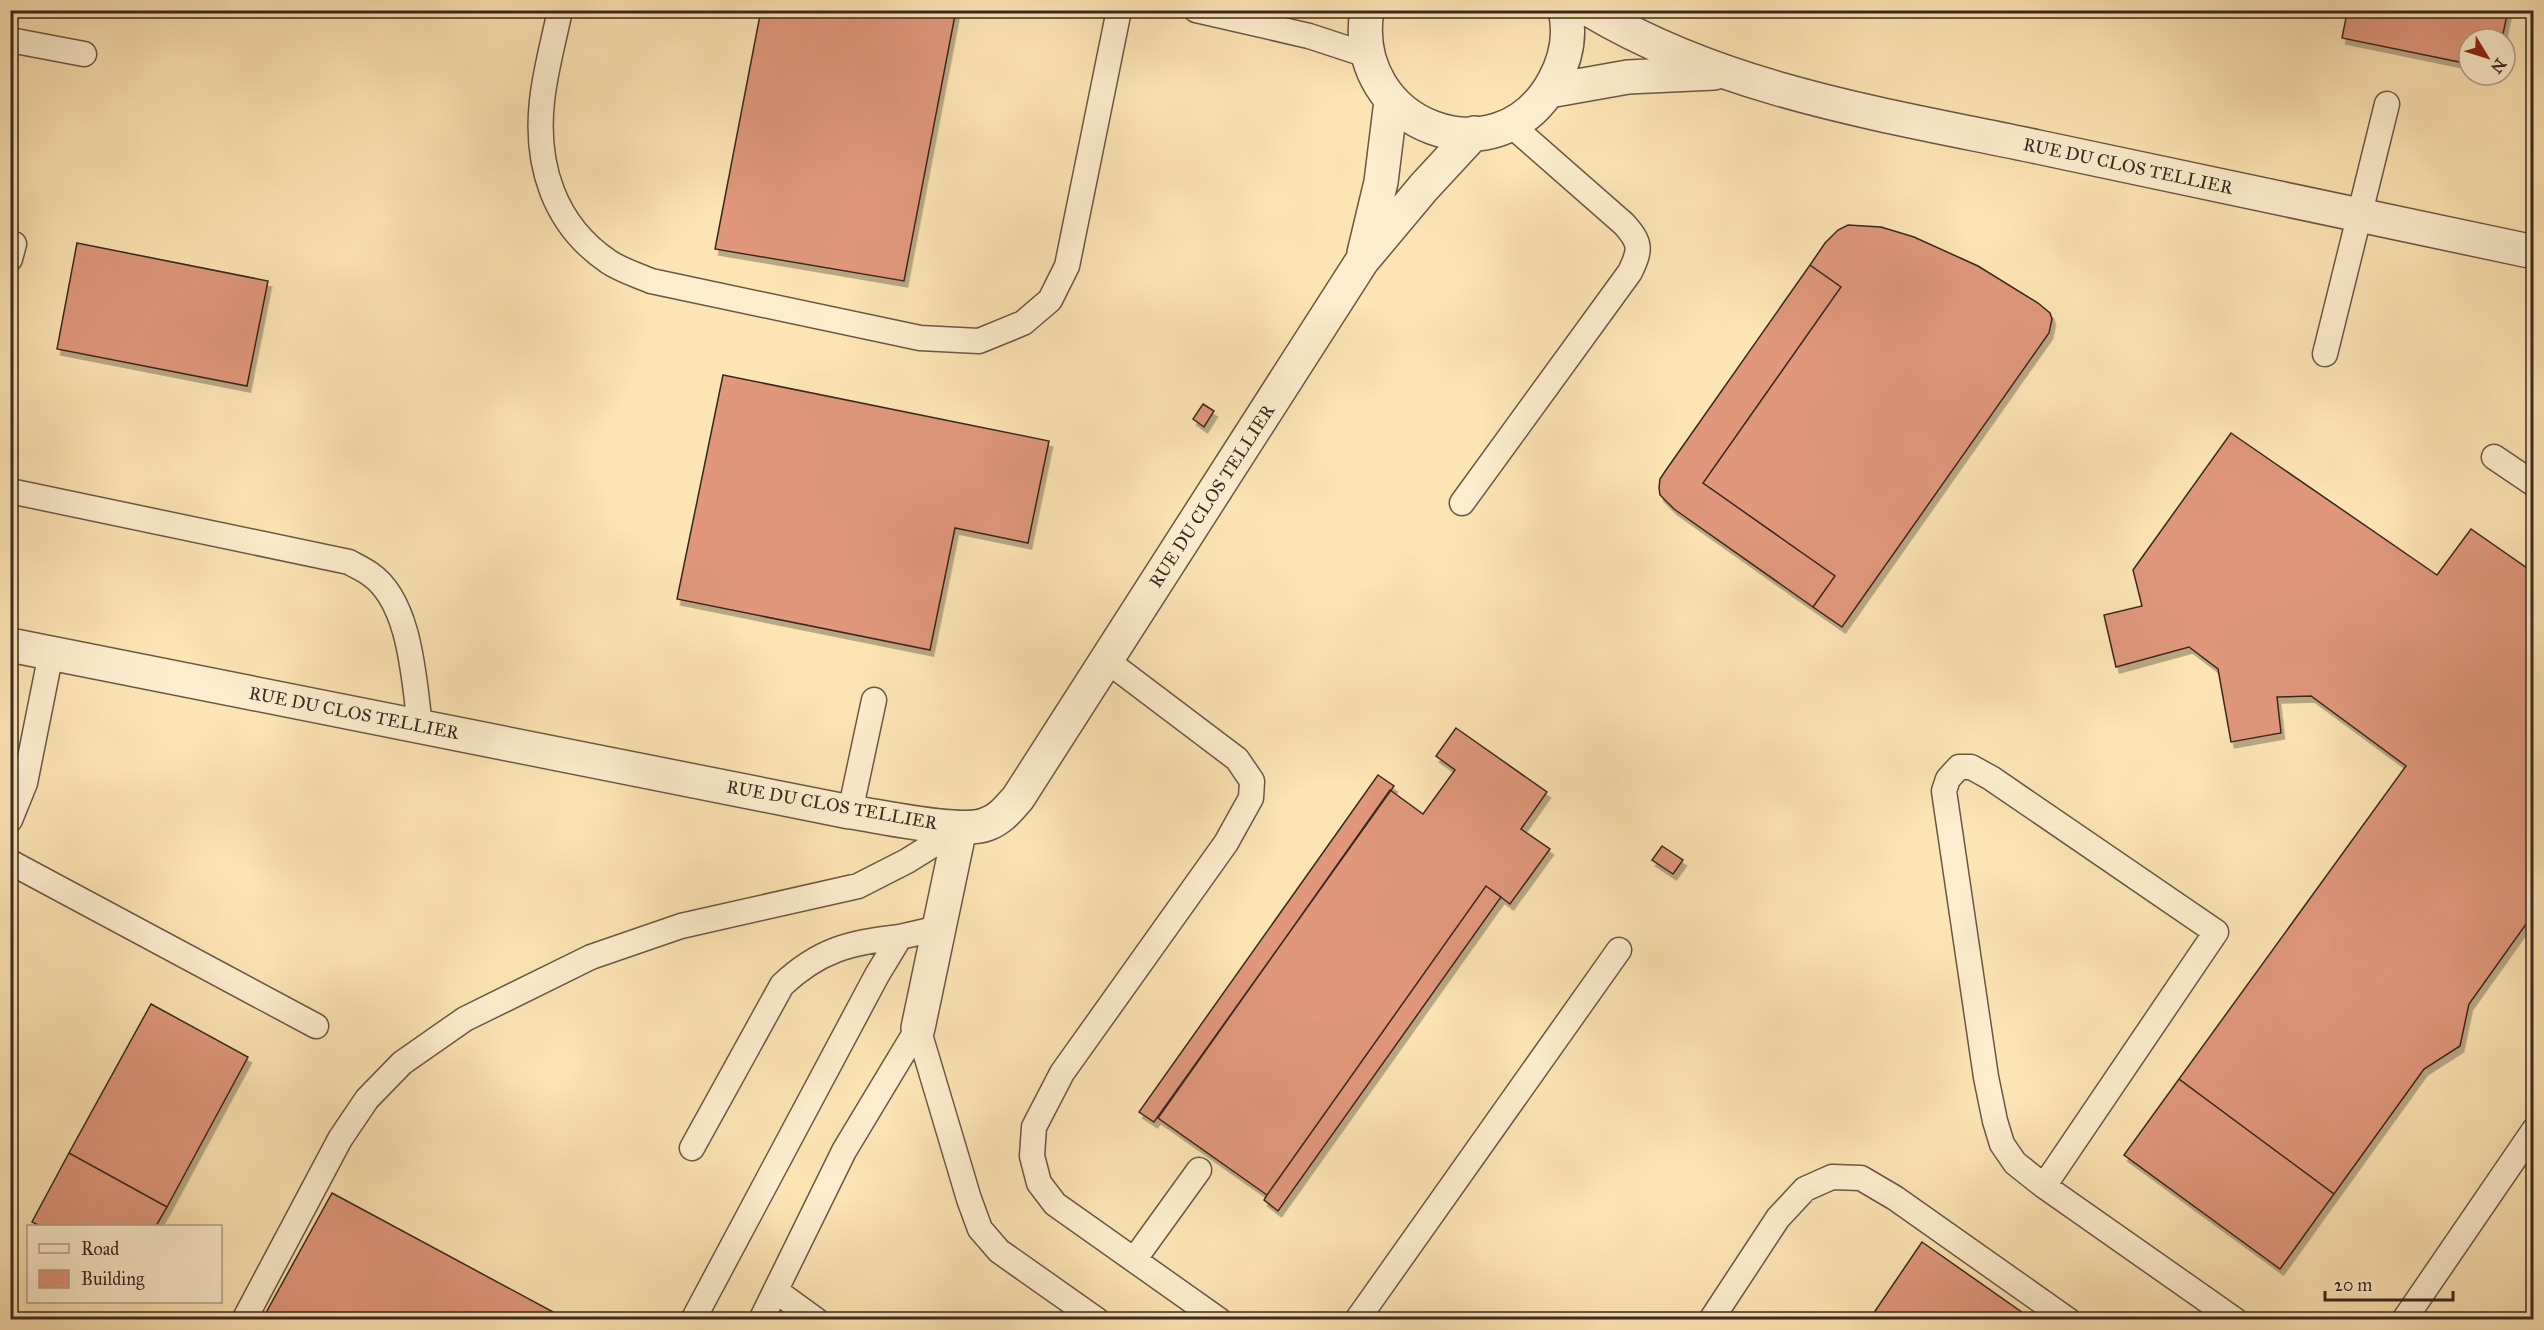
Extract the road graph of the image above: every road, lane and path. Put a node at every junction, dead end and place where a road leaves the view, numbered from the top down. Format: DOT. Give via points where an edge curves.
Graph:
graph roads {
  1 [pos="561,10"];
  2 [pos="1119,10"];
  3 [pos="1196,10"];
  4 [pos="1367,10"];
  5 [pos="1565,10"];
  6 [pos="1590,10"];
  7 [pos="10,40"];
  8 [pos="84,54"];
  9 [pos="1367,55"];
  10 [pos="1724,73"];
  11 [pos="1549,91"];
  12 [pos="1391,101"];
  13 [pos="2387,104"];
  14 [pos="1510,124"];
  15 [pos="1474,133"];
  16 [pos="2360,215"];
  17 [pos="2534,252"];
  18 [pos="1362,261"];
  19 [pos="2325,354"];
  20 [pos="2494,457"];
  21 [pos="2534,484"];
  22 [pos="10,491"];
  23 [pos="1462,503"];
  24 [pos="10,645"];
  25 [pos="51,652"];
  26 [pos="1106,660"];
  27 [pos="874,700"];
  28 [pos="420,726"];
  29 [pos="850,812"];
  30 [pos="10,820"];
  31 [pos="960,828"];
  32 [pos="10,862"];
  33 [pos="939,928"];
  34 [pos="900,937"];
  35 [pos="1618,950"];
  36 [pos="316,1026"];
  37 [pos="918,1028"];
  38 [pos="2534,1130"];
  39 [pos="692,1148"];
  40 [pos="1199,1170"];
  41 [pos="2044,1186"];
  42 [pos="1134,1260"];
  43 [pos="776,1291"];
  44 [pos="244,1320"];
  45 [pos="693,1320"];
  46 [pos="761,1320"];
  47 [pos="816,1320"];
  48 [pos="1097,1320"];
  49 [pos="1219,1320"];
  50 [pos="1358,1320"];
  51 [pos="1711,1320"];
  52 [pos="2068,1320"];
  53 [pos="2235,1320"];
  54 [pos="2404,1320"];
  1 -- 2 [label="lane" via="542,101 542,162 558,208 580,239 610,263 651,281 920,338 979,341 1023,323 1050,300 1067,266"];
  3 -- 9 [label="lane" via="1309,36"];
  4 -- 9 [label="street"];
  5 -- 11 [label="street" via="1567,44 1561,69"];
  6 -- 10 [label="street, RUE DU CLOS TELLIER" via="1613,25"];
  7 -- 8 [label="lane"];
  9 -- 12 [label="street" via="1376,79"];
  10 -- 11 [label="street, RUE DU CLOS TELLIER" via="1628,77"];
  10 -- 16 [label="street, RUE DU CLOS TELLIER" via="1857,109"];
  11 -- 14 [label="street" via="1532,110"];
  12 -- 15 [label="street" via="1412,119 1436,129"];
  12 -- 18 [label="street, RUE DU CLOS TELLIER" via="1381,182"];
  13 -- 16 [label="lane"];
  14 -- 15 [label="street"];
  14 -- 23 [label="lane" via="1624,224 1636,238 1639,253 1630,272"];
  15 -- 18 [label="street, RUE DU CLOS TELLIER"];
  16 -- 17 [label="street, RUE DU CLOS TELLIER"];
  16 -- 19 [label="lane"];
  18 -- 26 [label="street, RUE DU CLOS TELLIER"];
  20 -- 21 [label="lane"];
  22 -- 28 [label="lane" via="349,562 371,574 389,594 402,622 412,660"];
  24 -- 25 [label="street, RUE DU CLOS TELLIER"];
  25 -- 28 [label="street, RUE DU CLOS TELLIER"];
  25 -- 30 [label="lane" via="25,783"];
  26 -- 31 [label="street, RUE DU CLOS TELLIER" via="1018,798 1002,816 986,825"];
  26 -- 42 [label="lane" via="1237,759 1252,781 1251,798 1226,843 1062,1073 1034,1127 1032,1156 1039,1183 1055,1204"];
  27 -- 29 [label="lane"];
  28 -- 29 [label="street, RUE DU CLOS TELLIER"];
  29 -- 31 [label="street, RUE DU CLOS TELLIER"];
  31 -- 33 [label="street"];
  31 -- 44 [label="lane" via="858,886 681,926 591,957 465,1020 402,1063 368,1098 340,1139"];
  32 -- 36 [label="lane"];
  33 -- 34 [label="lane"];
  33 -- 37 [label="street"];
  34 -- 39 [label="lane" via="861,941 828,952 799,969 782,985"];
  34 -- 45 [label="lane"];
  35 -- 50 [label="lane"];
  37 -- 43 [label="lane" via="844,1151"];
  37 -- 48 [label="lane" via="980,1228 999,1251"];
  38 -- 54 [label="lane"];
  40 -- 42 [label="lane"];
  41 -- 41 [label="lane" via="2015,1163 2002,1144 1986,1077 1944,791 1959,767 1971,767 1991,778 2216,932"];
  41 -- 53 [label="lane"];
  42 -- 49 [label="lane"];
  43 -- 46 [label="lane"];
  43 -- 47 [label="lane"];
  51 -- 52 [label="lane" via="1778,1218 1805,1189 1832,1177 1861,1178 1895,1198"];
}
